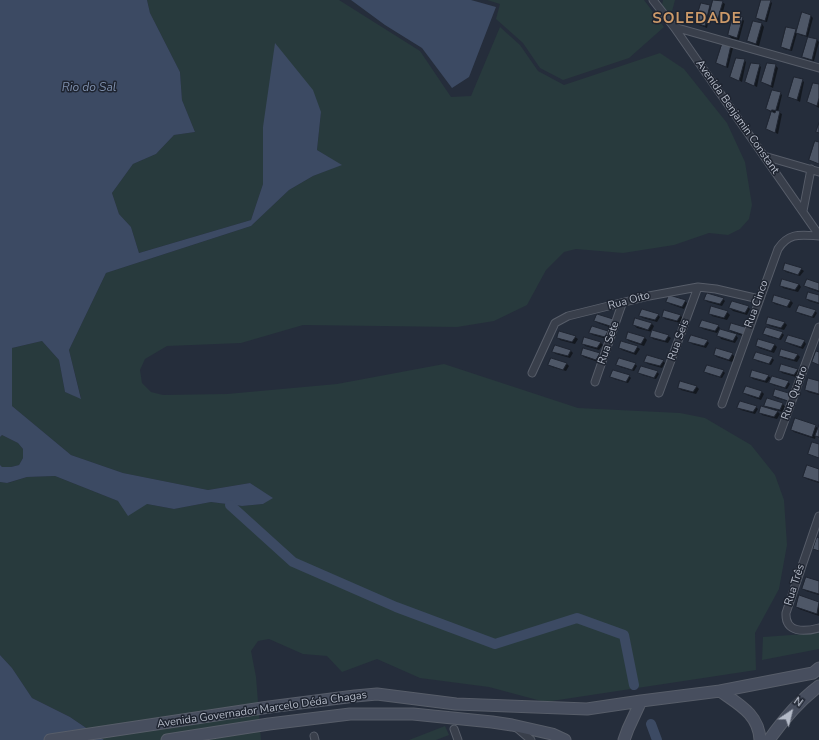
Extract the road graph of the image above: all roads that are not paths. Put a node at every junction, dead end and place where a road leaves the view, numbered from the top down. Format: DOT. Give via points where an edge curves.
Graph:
graph roads {
  1 [pos="653,0"];
  2 [pos="674,27"];
  3 [pos="819,68"];
  4 [pos="764,156"];
  5 [pos="811,169"];
  6 [pos="819,172"];
  7 [pos="802,211"];
  8 [pos="819,235"];
  9 [pos="698,286"];
  10 [pos="759,299"];
  11 [pos="622,304"];
  12 [pos="819,327"];
  13 [pos="532,373"];
  14 [pos="596,382"];
  15 [pos="659,393"];
  16 [pos="722,404"];
  17 [pos="779,436"];
  18 [pos="819,516"];
  19 [pos="819,628"];
  20 [pos="819,668"];
  21 [pos="819,686"];
  22 [pos="720,691"];
  23 [pos="641,701"];
  24 [pos="512,725"];
  25 [pos="454,729"];
  26 [pos="50,740"];
  27 [pos="167,740"];
  28 [pos="458,740"];
  29 [pos="531,740"];
  30 [pos="565,740"];
  31 [pos="624,740"];
  32 [pos="760,740"];
  33 [pos="769,740"];
  1 -- 2 [label="street, Avenida Benjamin Constant"];
  2 -- 3 [label="street"];
  2 -- 4 [label="street, Avenida Benjamin Constant"];
  4 -- 5 [label="street"];
  4 -- 7 [label="street, Avenida Benjamin Constant"];
  5 -- 6 [label="street"];
  5 -- 7 [label="street"];
  7 -- 8 [label="street, Avenida Benjamin Constant"];
  8 -- 10 [label="street, Rua Cinco" via="795,235 785,240 778,249"];
  9 -- 10 [label="street, Rua Oito"];
  9 -- 11 [label="street, Rua Oito"];
  9 -- 15 [label="street, Rua Seis"];
  10 -- 16 [label="street, Rua Cinco"];
  11 -- 13 [label="street, Rua Oito" via="568,316 555,323"];
  11 -- 14 [label="street, Rua Sete"];
  12 -- 17 [label="street, Rua Quatro"];
  18 -- 19 [label="street, Rua Três" via="786,612 790,625 797,630"];
  20 -- 22 [label="main road, Avenida Governador Marcelo Déda Chagas" via="813,672"];
  21 -- 33 [label="main road" via="781,724"];
  22 -- 23 [label="main road, Avenida Governador Marcelo Déda Chagas"];
  22 -- 32 [label="main road" via="749,712 756,723"];
  23 -- 26 [label="main road, Avenida Governador Marcelo Déda Chagas" via="587,709 456,704 377,694 269,707"];
  23 -- 31 [label="main road"];
  24 -- 27 [label="main road, Avenida Governador Marcelo Déda Chagas" via="413,714 350,714"];
  24 -- 29 [label="street"];
  24 -- 30 [label="main road, Avenida Governador Marcelo Déda Chagas" via="552,734"];
  25 -- 28 [label="street"];
}
